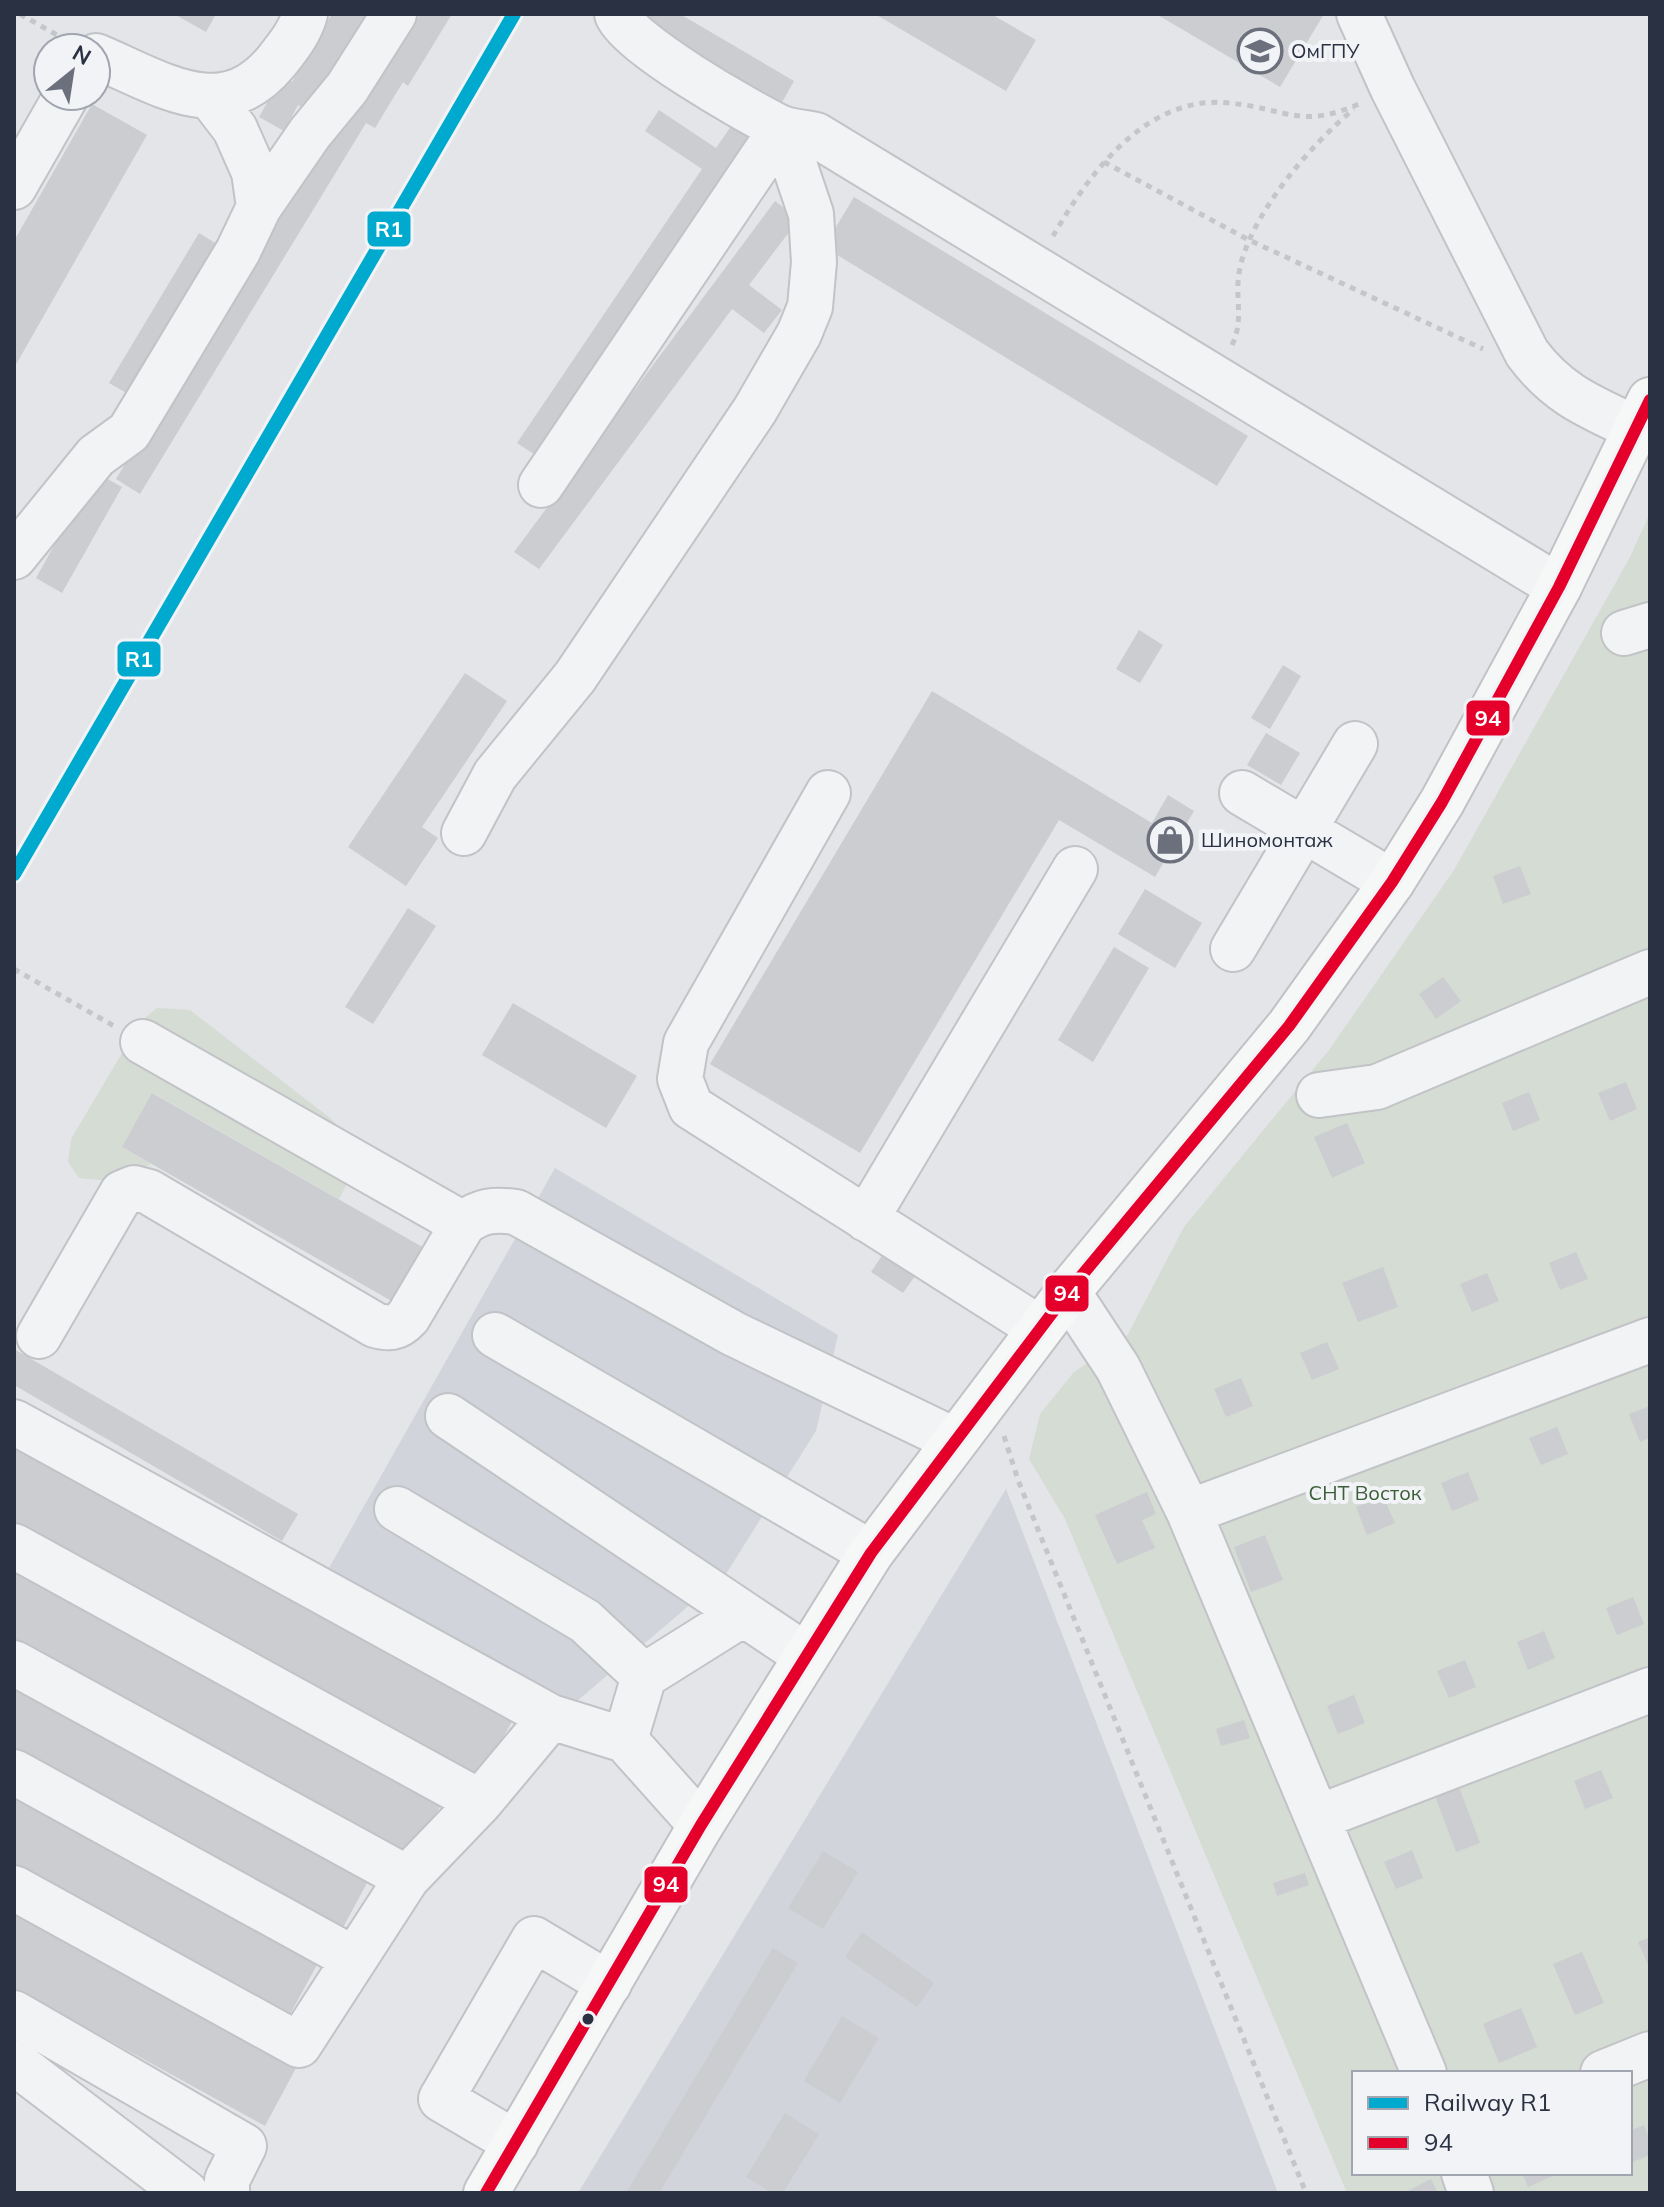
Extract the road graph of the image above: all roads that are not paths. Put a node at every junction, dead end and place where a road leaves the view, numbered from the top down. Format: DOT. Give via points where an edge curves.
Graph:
graph roads {
  1 [pos="305,14"];
  2 [pos="394,14"];
  3 [pos="617,14"];
  4 [pos="1359,14"];
  5 [pos="112,60"];
  6 [pos="233,105"];
  7 [pos="57,112"];
  8 [pos="782,128"];
  9 [pos="14,187"];
  10 [pos="259,207"];
  11 [pos="1643,414"];
  12 [pos="541,485"];
  13 [pos="14,557"];
  14 [pos="1559,587"];
  15 [pos="1355,744"];
  16 [pos="828,793"];
  17 [pos="1242,793"];
  18 [pos="1304,830"];
  19 [pos="464,833"];
  20 [pos="1075,869"];
  21 [pos="1392,882"];
  22 [pos="1233,949"];
  23 [pos="1650,972"];
  24 [pos="143,1042"];
  25 [pos="1319,1095"];
  26 [pos="866,1219"];
  27 [pos="463,1224"];
  28 [pos="1068,1292"];
  29 [pos="1039,1328"];
  30 [pos="495,1335"];
  31 [pos="39,1336"];
  32 [pos="1650,1340"];
  33 [pos="448,1416"];
  34 [pos="14,1423"];
  35 [pos="954,1440"];
  36 [pos="397,1509"];
  37 [pos="1189,1512"];
  38 [pos="14,1546"];
  39 [pos="871,1553"];
  40 [pos="743,1614"];
  41 [pos="805,1655"];
  42 [pos="14,1663"];
  43 [pos="644,1676"];
  44 [pos="1650,1690"];
  45 [pos="551,1717"];
  46 [pos="625,1740"];
  47 [pos="14,1772"];
  48 [pos="480,1802"];
  49 [pos="1319,1817"];
  50 [pos="701,1825"];
  51 [pos="407,1878"];
  52 [pos="14,1888"];
  53 [pos="354,1959"];
  54 [pos="609,1984"];
  55 [pos="14,2013"];
  56 [pos="1650,2054"];
  57 [pos="14,2062"];
  58 [pos="1423,2071"];
  59 [pos="1608,2071"];
  60 [pos="516,2143"];
  61 [pos="186,2193"];
  62 [pos="227,2193"];
  63 [pos="486,2193"];
  1 -- 6 [label="lane" via="291,43"];
  2 -- 10 [label="lane"];
  3 -- 8 [label="lane" via="633,38"];
  4 -- 11 [label="lane" via="1377,96 1527,353 1566,395"];
  5 -- 6 [label="lane"];
  6 -- 10 [label="lane"];
  7 -- 9 [label="lane"];
  8 -- 12 [label="lane"];
  8 -- 14 [label="lane" via="816,135"];
  8 -- 19 [label="lane" via="811,214 810,307 799,334 755,410 575,677 495,775"];
  10 -- 13 [label="lane" via="129,432 96,456"];
  11 -- 14 [label="main road"];
  14 -- 21 [label="main road" via="1442,802"];
  15 -- 18 [label="lane"];
  16 -- 26 [label="lane" via="686,1043 680,1079 691,1107"];
  17 -- 18 [label="lane"];
  18 -- 21 [label="lane"];
  18 -- 22 [label="lane"];
  20 -- 26 [label="lane"];
  21 -- 28 [label="main road" via="1289,1026"];
  23 -- 25 [label="lane" via="1377,1087"];
  24 -- 27 [label="lane"];
  26 -- 29 [label="lane"];
  27 -- 31 [label="lane" via="408,1317 387,1328 134,1188 122,1193"];
  27 -- 35 [label="lane" via="474,1214 495,1209 516,1212 734,1334"];
  28 -- 29 [label="main road"];
  28 -- 37 [label="lane" via="1118,1368"];
  29 -- 35 [label="main road"];
  30 -- 39 [label="lane"];
  32 -- 37 [label="lane"];
  33 -- 40 [label="lane"];
  34 -- 45 [label="lane"];
  35 -- 39 [label="main road"];
  36 -- 43 [label="lane" via="585,1621"];
  37 -- 49 [label="lane"];
  38 -- 48 [label="lane"];
  39 -- 41 [label="main road"];
  40 -- 41 [label="lane"];
  40 -- 43 [label="lane"];
  41 -- 50 [label="main road"];
  42 -- 51 [label="lane"];
  43 -- 46 [label="lane"];
  44 -- 49 [label="lane"];
  45 -- 46 [label="lane"];
  45 -- 48 [label="lane"];
  46 -- 50 [label="lane"];
  47 -- 53 [label="lane"];
  48 -- 51 [label="lane"];
  49 -- 58 [label="lane"];
  50 -- 54 [label="main road"];
  51 -- 53 [label="lane"];
  52 -- 53 [label="lane" via="299,2045"];
  54 -- 60 [label="main road"];
  54 -- 60 [label="lane" via="534,1939 441,2099"];
  55 -- 62 [label="lane" via="244,2146 227,2180"];
  56 -- 59 [label="lane"];
  57 -- 61 [label="lane"];
  60 -- 63 [label="main road"];
}
